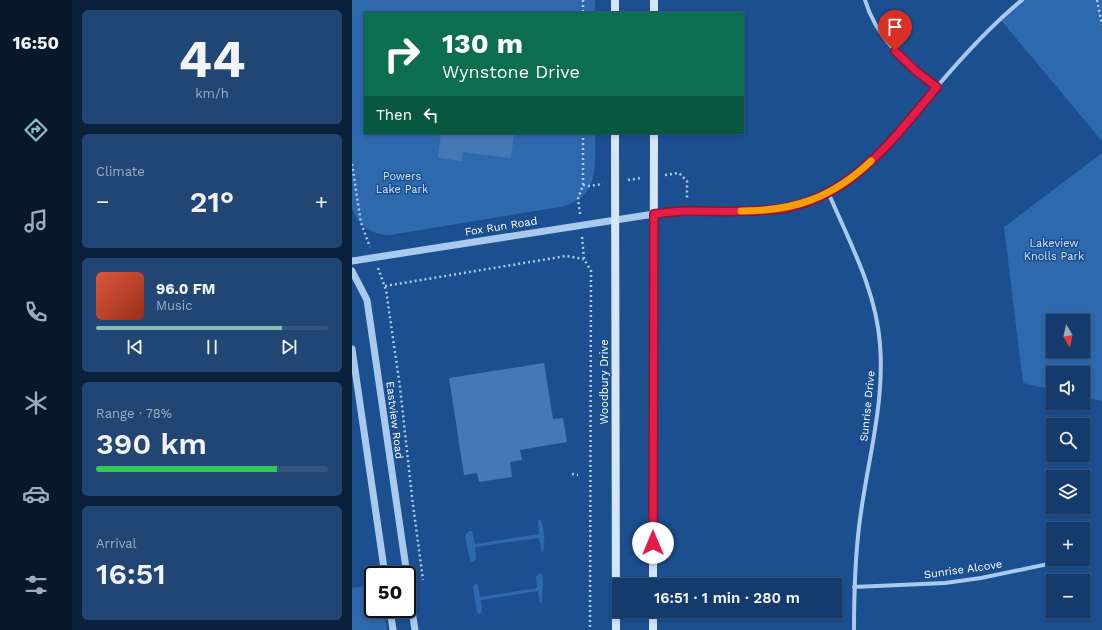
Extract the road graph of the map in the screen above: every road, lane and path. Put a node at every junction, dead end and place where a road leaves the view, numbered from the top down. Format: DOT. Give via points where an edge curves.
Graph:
graph roads {
  1 [pos="583,0"];
  2 [pos="615,0"];
  3 [pos="654,0"];
  4 [pos="865,0"];
  5 [pos="1022,0"];
  6 [pos="1097,0"];
  7 [pos="583,12"];
  8 [pos="615,12"];
  9 [pos="654,12"];
  10 [pos="1102,25"];
  11 [pos="937,87"];
  12 [pos="583,134"];
  13 [pos="615,134"];
  14 [pos="654,134"];
  15 [pos="352,164"];
  16 [pos="828,192"];
  17 [pos="578,199"];
  18 [pos="654,214"];
  19 [pos="615,219"];
  20 [pos="360,220"];
  21 [pos="352,261"];
  22 [pos="352,270"];
  23 [pos="352,349"];
  24 [pos="572,474"];
  25 [pos="578,475"];
  26 [pos="1046,564"];
  27 [pos="384,566"];
  28 [pos="406,566"];
  29 [pos="653,578"];
  30 [pos="423,580"];
  31 [pos="854,587"];
  32 [pos="391,618"];
  33 [pos="413,618"];
  34 [pos="653,618"];
  35 [pos="393,630"];
  36 [pos="415,630"];
  37 [pos="590,630"];
  38 [pos="616,630"];
  39 [pos="653,630"];
  40 [pos="854,630"];
  1 -- 7 [label="path"];
  2 -- 8 [label="main road"];
  3 -- 9 [label="main road"];
  4 -- 11 [label="street" via="880,33 917,72"];
  5 -- 11 [label="street" via="1000,19"];
  6 -- 10 [label="path"];
  11 -- 16 [label="street" via="885,148 858,174"];
  12 -- 17 [label="path" via="583,184"];
  13 -- 19 [label="main road, Woodbury Drive"];
  14 -- 18 [label="main road"];
  15 -- 20 [label="path"];
  16 -- 18 [label="street" via="808,202 777,209 674,211"];
  16 -- 31 [label="street, Sunrise Drive" via="862,270 874,307 880,343 881,381 859,527"];
  18 -- 19 [label="street, Fox Run Road"];
  18 -- 29 [label="main road"];
  19 -- 21 [label="street, Fox Run Road"];
  19 -- 38 [label="main road, Woodbury Drive"];
  22 -- 28 [label="street, Eastview Road" via="367,300"];
  23 -- 27 [label="street"];
  24 -- 25 [label="path"];
  26 -- 31 [label="street, Sunrise Alcove" via="945,583"];
  30 -- 37 [label="path" via="386,286 566,256 584,259 591,271"];
  31 -- 40 [label="street, Sunrise Drive"];
  32 -- 35 [label="street"];
  33 -- 36 [label="street, Eastview Road"];
  34 -- 39 [label="main road"];
}
